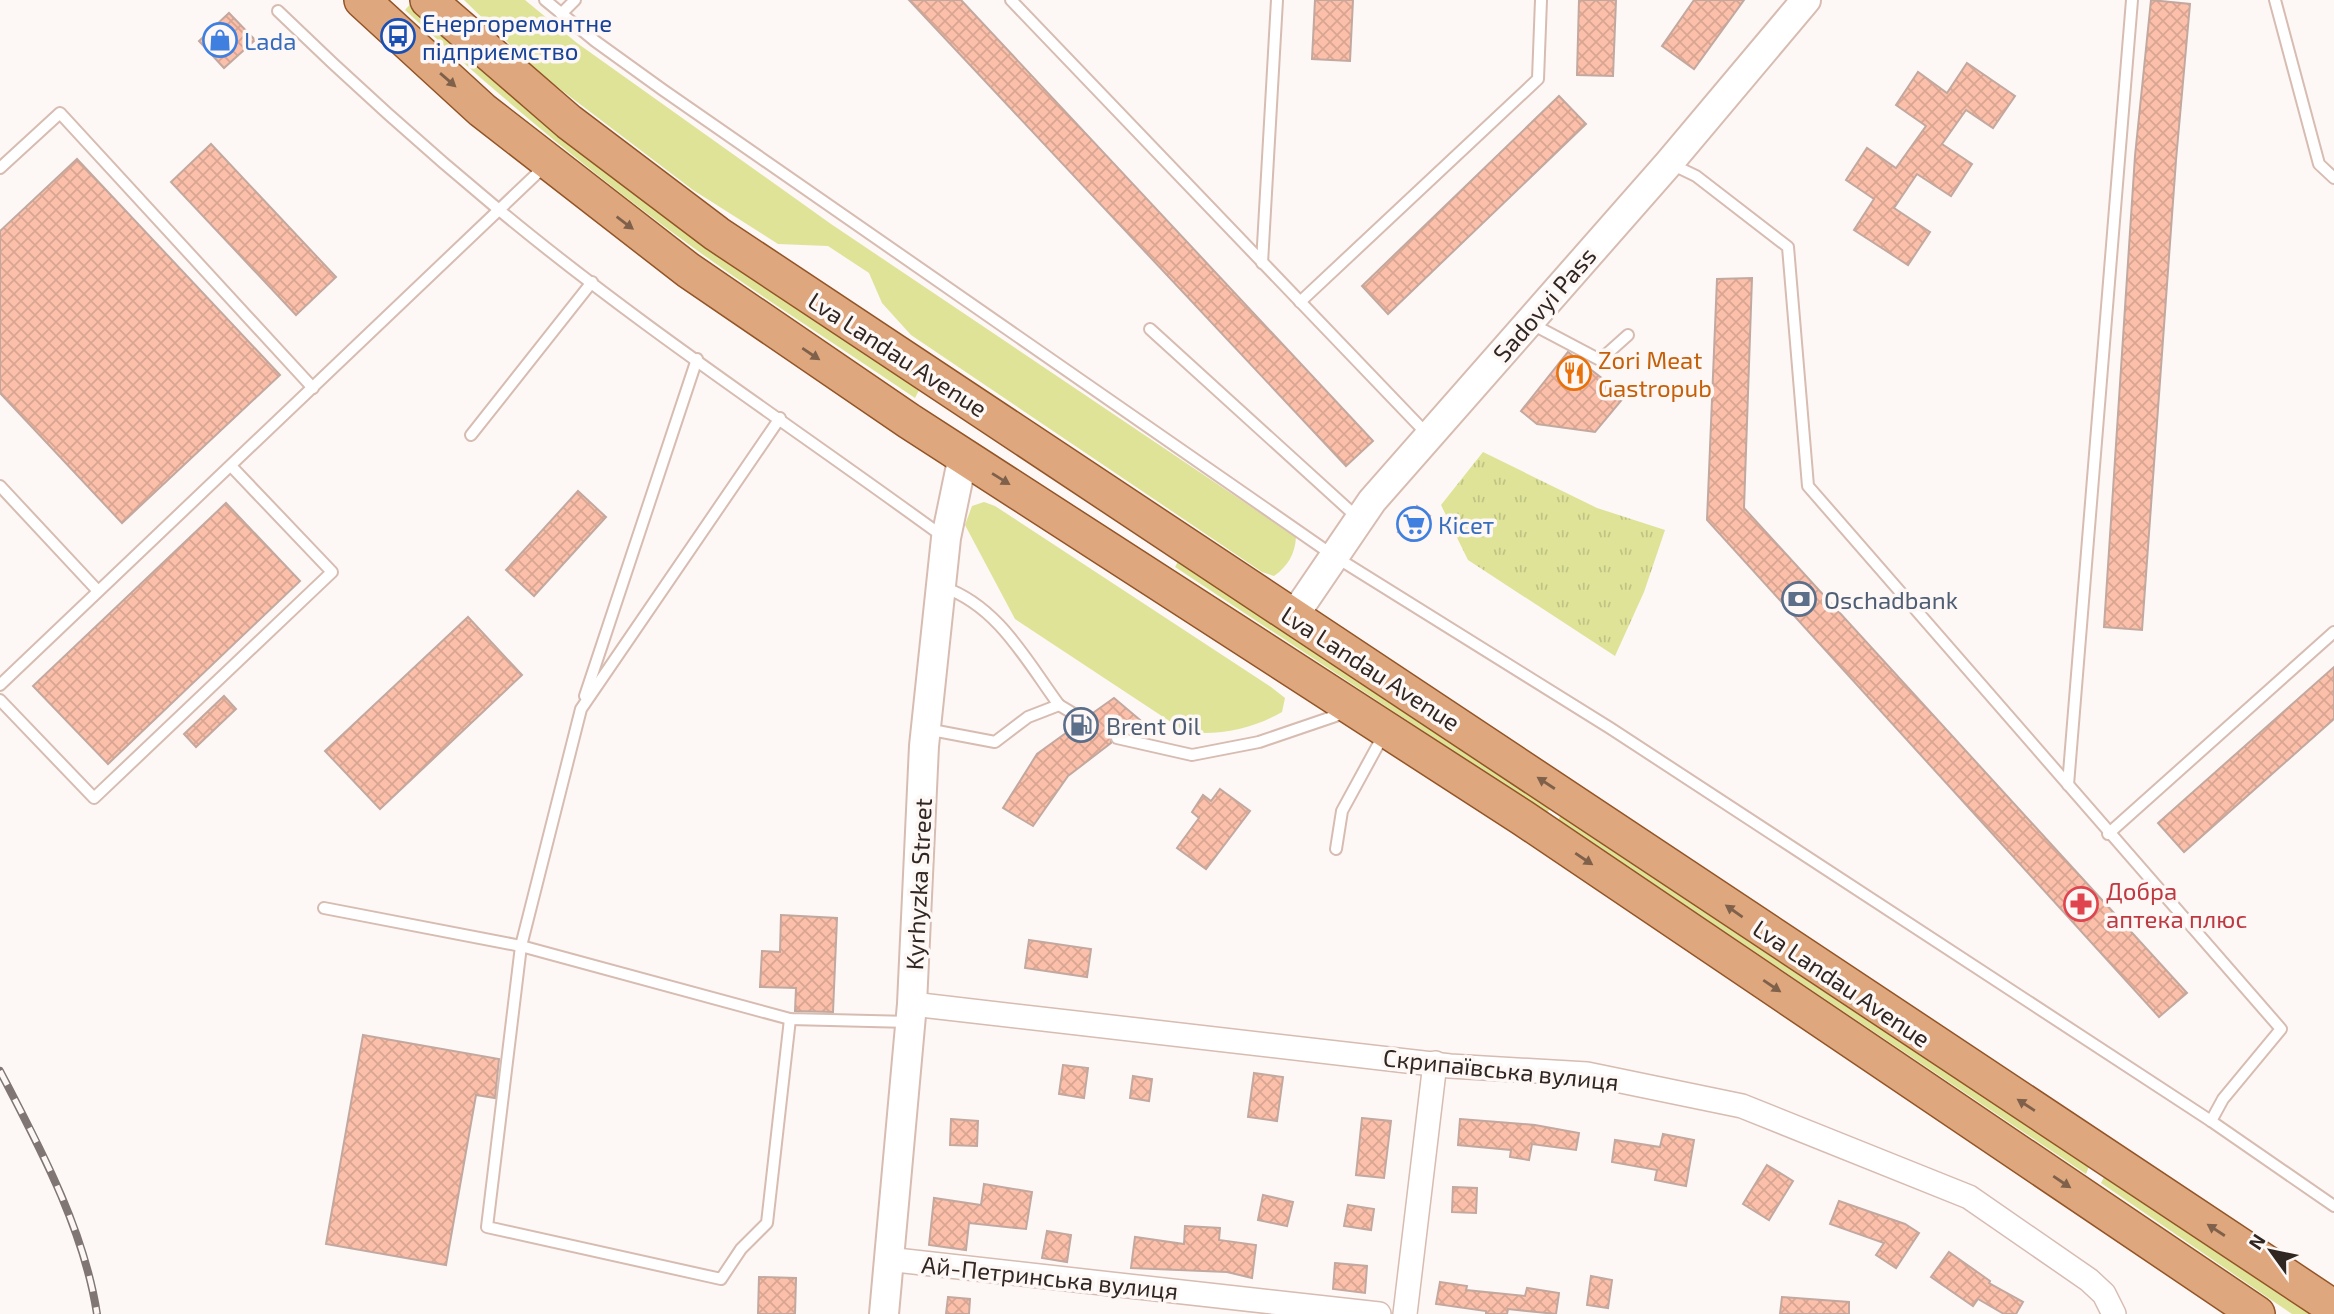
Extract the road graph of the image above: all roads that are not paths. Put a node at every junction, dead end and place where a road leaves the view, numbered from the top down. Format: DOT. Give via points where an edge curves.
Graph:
graph roads {
  1 [pos="362,0"];
  2 [pos="428,0"];
  3 [pos="545,0"];
  4 [pos="575,0"];
  5 [pos="1011,0"];
  6 [pos="1277,0"];
  7 [pos="1541,0"];
  8 [pos="1806,0"];
  9 [pos="2132,0"];
  10 [pos="2275,0"];
  11 [pos="278,11"];
  12 [pos="561,14"];
  13 [pos="548,163"];
  14 [pos="1669,163"];
  15 [pos="0,168"];
  16 [pos="2334,178"];
  17 [pos="499,210"];
  18 [pos="1262,263"];
  19 [pos="592,282"];
  20 [pos="1300,302"];
  21 [pos="1528,322"];
  22 [pos="1150,329"];
  23 [pos="1628,335"];
  24 [pos="697,359"];
  25 [pos="313,388"];
  26 [pos="990,414"];
  27 [pos="780,418"];
  28 [pos="471,435"];
  29 [pos="1429,435"];
  30 [pos="963,456"];
  31 [pos="230,466"];
  32 [pos="0,486"];
  33 [pos="1359,519"];
  34 [pos="1172,536"];
  35 [pos="946,538"];
  36 [pos="1334,556"];
  37 [pos="1149,573"];
  38 [pos="939,586"];
  39 [pos="98,591"];
  40 [pos="1293,617"];
  41 [pos="2334,632"];
  42 [pos="0,685"];
  43 [pos="0,700"];
  44 [pos="1059,705"];
  45 [pos="581,709"];
  46 [pos="1357,710"];
  47 [pos="1084,720"];
  48 [pos="1386,729"];
  49 [pos="1116,738"];
  50 [pos="924,746"];
  51 [pos="2068,785"];
  52 [pos="2108,834"];
  53 [pos="1336,849"];
  54 [pos="324,908"];
  55 [pos="521,946"];
  56 [pos="911,1013"];
  57 [pos="790,1019"];
  58 [pos="1435,1063"];
  59 [pos="2211,1121"];
  60 [pos="2334,1206"];
  61 [pos="887,1259"];
  62 [pos="2334,1308"];
  63 [pos="884,1314"];
  64 [pos="1380,1314"];
  65 [pos="1405,1314"];
  66 [pos="2114,1314"];
  67 [pos="2257,1314"];
  1 -- 13 [label="main road, Lva Landau Avenue, one-way" via="482,110"];
  2 -- 26 [label="main road, Lva Landau Avenue" via="523,85 652,187"];
  3 -- 12 [label="lane"];
  4 -- 12 [label="lane"];
  5 -- 18 [label="lane"];
  6 -- 18 [label="lane"];
  7 -- 20 [label="lane" via="1538,79"];
  8 -- 14 [label="street, Sadovyi Pass"];
  9 -- 51 [label="lane"];
  10 -- 16 [label="lane" via="2319,164"];
  11 -- 17 [label="lane" via="358,89"];
  12 -- 36 [label="lane" via="693,111"];
  13 -- 17 [label="lane"];
  13 -- 30 [label="main road, Lva Landau Avenue, one-way" via="688,270"];
  14 -- 21 [label="street, Sadovyi Pass"];
  14 -- 51 [label="lane" via="1696,176 1788,247 1808,486"];
  15 -- 25 [label="lane" via="60,113"];
  17 -- 19 [label="lane"];
  17 -- 25 [label="lane"];
  18 -- 20 [label="lane"];
  19 -- 24 [label="lane"];
  19 -- 28 [label="lane"];
  20 -- 29 [label="lane"];
  21 -- 23 [label="lane" via="1600,360"];
  21 -- 29 [label="street, Sadovyi Pass"];
  22 -- 33 [label="lane"];
  24 -- 27 [label="lane"];
  24 -- 45 [label="lane"];
  25 -- 31 [label="lane"];
  26 -- 30 [label="main road"];
  26 -- 34 [label="main road, Lva Landau Avenue"];
  27 -- 35 [label="lane"];
  27 -- 45 [label="lane"];
  29 -- 33 [label="street, Sadovyi Pass"];
  30 -- 35 [label="street, Kyrhyzka Street"];
  30 -- 37 [label="main road, Lva Landau Avenue, one-way"];
  31 -- 39 [label="lane"];
  31 -- 43 [label="lane" via="332,572 93,798"];
  32 -- 39 [label="lane"];
  33 -- 36 [label="street, Sadovyi Pass"];
  34 -- 37 [label="main road"];
  34 -- 40 [label="main road, Lva Landau Avenue"];
  35 -- 38 [label="street, Kyrhyzka Street"];
  36 -- 40 [label="street, Sadovyi Pass"];
  36 -- 59 [label="lane" via="1610,728"];
  37 -- 46 [label="main road, Lva Landau Avenue"];
  38 -- 44 [label="lane" via="966,595 1000,624"];
  38 -- 50 [label="street, Kyrhyzka Street"];
  39 -- 42 [label="lane"];
  62 -- 40 [label="main road, Lva Landau Avenue, one-way"];
  41 -- 52 [label="lane"];
  44 -- 47 [label="lane"];
  44 -- 50 [label="lane" via="1028,717 995,742 937,731"];
  45 -- 55 [label="lane"];
  46 -- 48 [label="main road, Lva Landau Avenue"];
  46 -- 49 [label="lane" via="1259,741 1192,755"];
  48 -- 53 [label="lane" via="1342,811"];
  48 -- 67 [label="main road, Lva Landau Avenue, one-way"];
  50 -- 56 [label="street, Kyrhyzka Street"];
  51 -- 52 [label="lane"];
  52 -- 59 [label="lane" via="2281,1029 2223,1099"];
  54 -- 55 [label="lane"];
  55 -- 57 [label="lane"];
  55 -- 57 [label="lane" via="487,1227 721,1279 767,1223"];
  56 -- 57 [label="lane"];
  56 -- 58 [label="street, Скрипаївська вулиця"];
  56 -- 61 [label="street, Kyrhyzka Street"];
  58 -- 65 [label="street"];
  58 -- 66 [label="street, Скрипаївська вулиця" via="1587,1074 1742,1105 1969,1197 2089,1280 2104,1294"];
  59 -- 60 [label="lane"];
  61 -- 63 [label="street, Kyrhyzka Street"];
  61 -- 64 [label="street, Ай-Петринська вулиця"];
}
